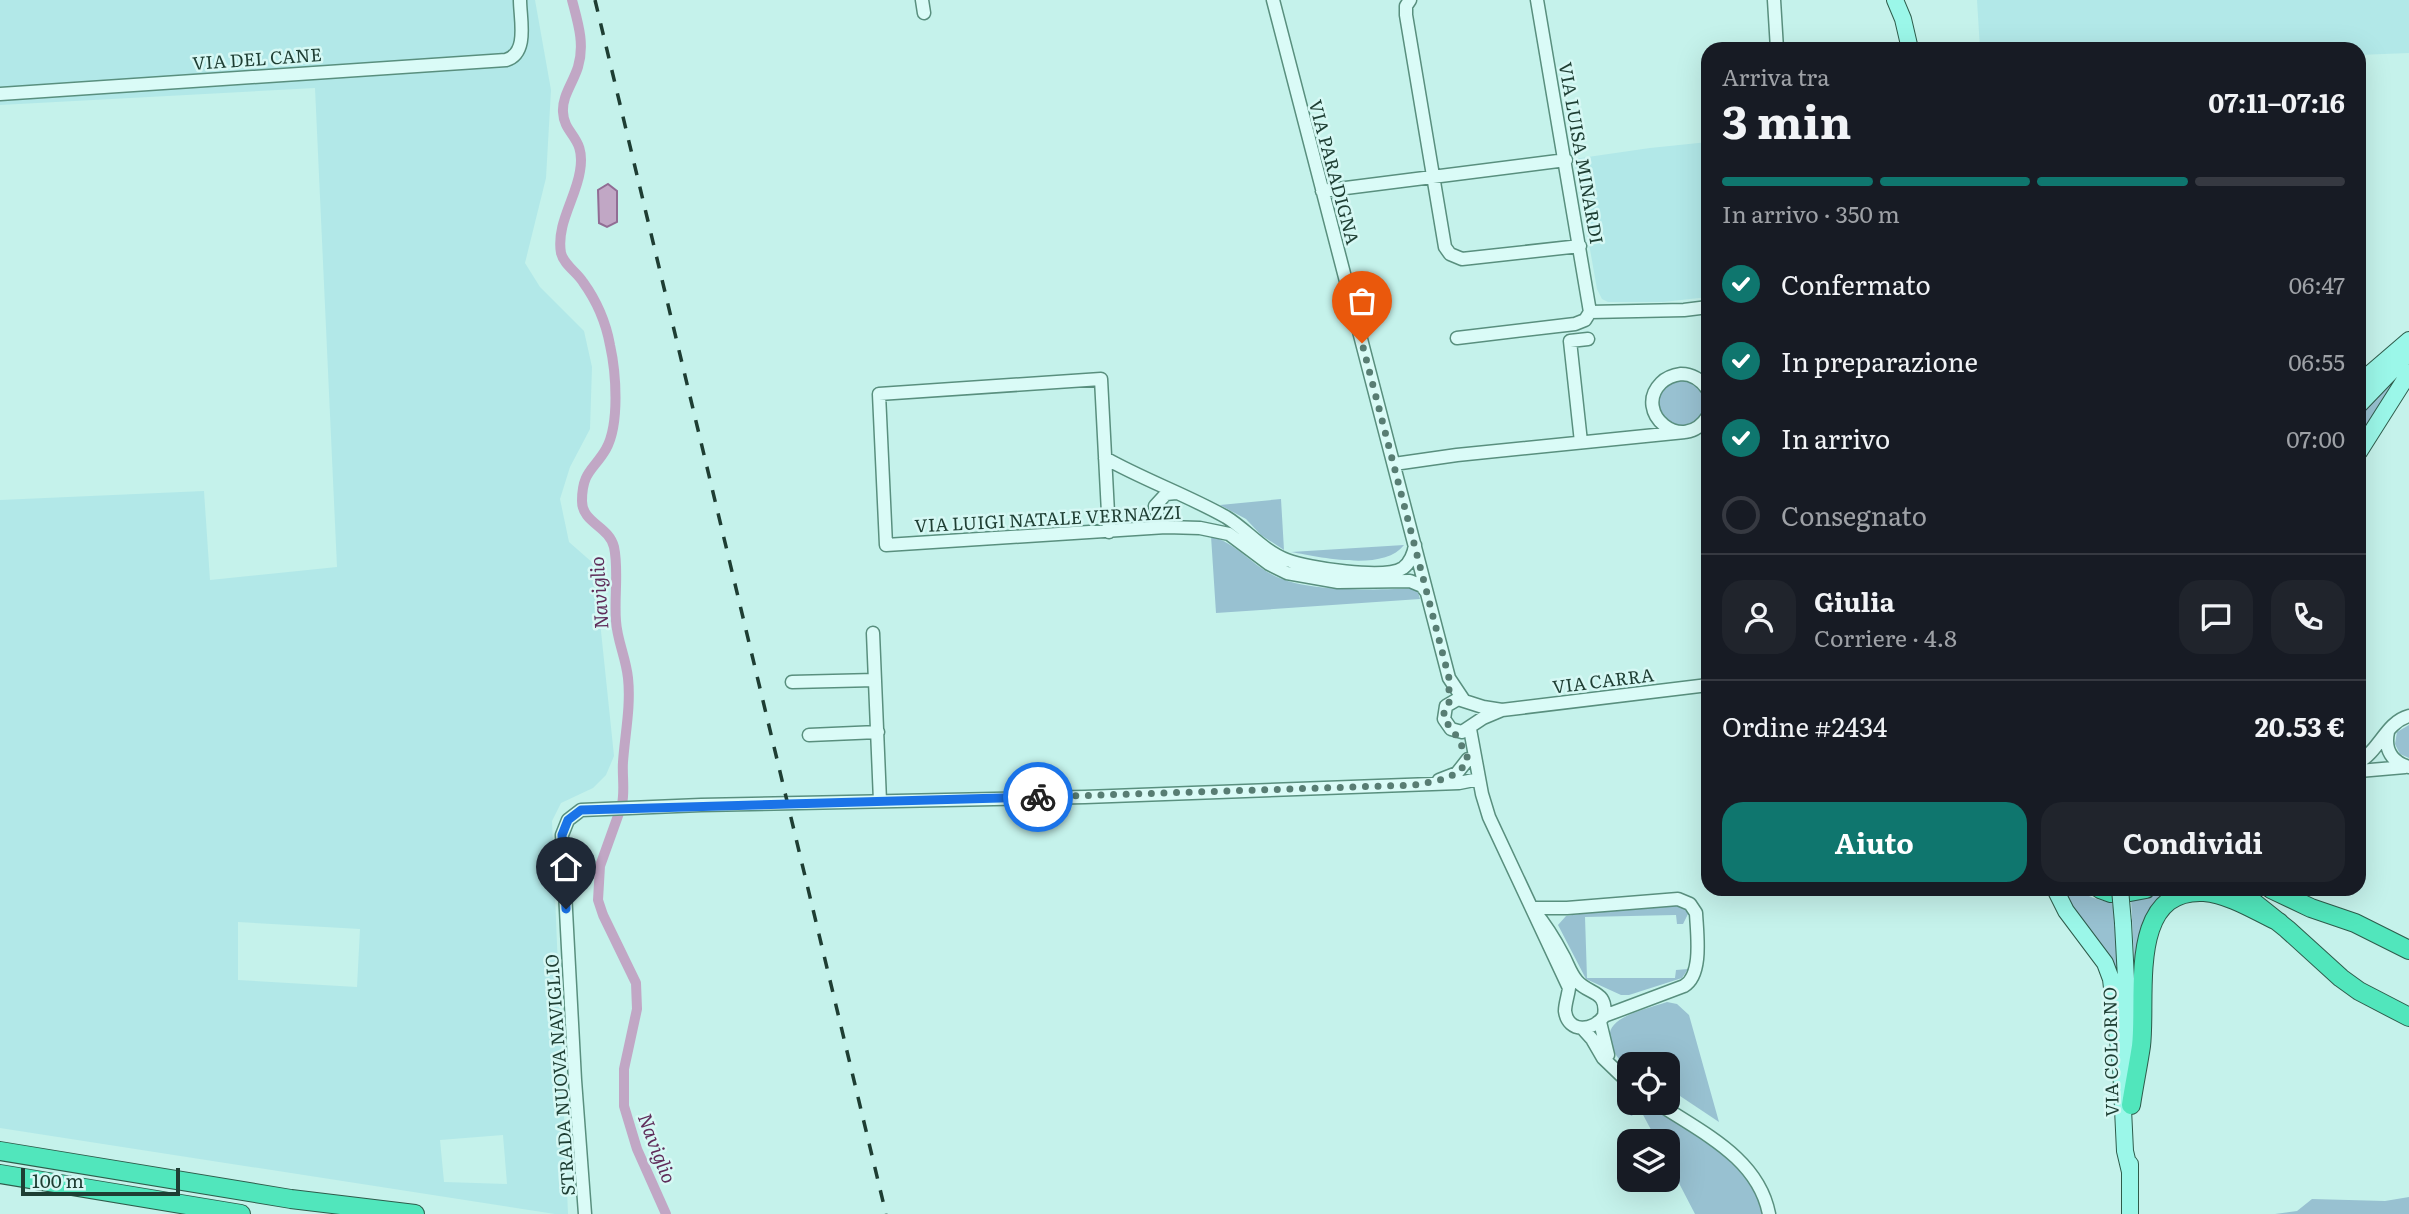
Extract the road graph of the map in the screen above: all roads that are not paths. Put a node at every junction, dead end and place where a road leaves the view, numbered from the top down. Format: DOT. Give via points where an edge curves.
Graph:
graph roads {
  1 [pos="520,0"];
  2 [pos="1273,0"];
  3 [pos="1537,0"];
  4 [pos="1774,0"];
  5 [pos="1895,0"];
  6 [pos="1902,0"];
  7 [pos="1408,3"];
  8 [pos="1904,22"];
  9 [pos="1777,42"];
  10 [pos="1908,42"];
  11 [pos="0,93"];
  12 [pos="1566,160"];
  13 [pos="1433,178"];
  14 [pos="1322,191"];
  15 [pos="1580,246"];
  16 [pos="1701,308"];
  17 [pos="1590,312"];
  18 [pos="1457,338"];
  19 [pos="1588,339"];
  20 [pos="2409,340"];
  21 [pos="2409,353"];
  22 [pos="2409,373"];
  23 [pos="2366,377"];
  24 [pos="1701,383"];
  25 [pos="2366,398"];
  26 [pos="1653,405"];
  27 [pos="1701,424"];
  28 [pos="1685,432"];
  29 [pos="1628,437"];
  30 [pos="2366,441"];
  31 [pos="1581,442"];
  32 [pos="1105,458"];
  33 [pos="1394,464"];
  34 [pos="1176,493"];
  35 [pos="1166,527"];
  36 [pos="1109,531"];
  37 [pos="1414,541"];
  38 [pos="1427,593"];
  39 [pos="873,633"];
  40 [pos="1449,678"];
  41 [pos="876,680"];
  42 [pos="792,682"];
  43 [pos="1701,686"];
  44 [pos="1468,702"];
  45 [pos="1449,703"];
  46 [pos="1502,710"];
  47 [pos="2409,716"];
  48 [pos="1471,727"];
  49 [pos="2390,729"];
  50 [pos="1454,731"];
  51 [pos="878,732"];
  52 [pos="808,735"];
  53 [pos="2366,757"];
  54 [pos="1468,759"];
  55 [pos="2409,767"];
  56 [pos="2366,770"];
  57 [pos="1477,779"];
  58 [pos="1415,785"];
  59 [pos="880,801"];
  60 [pos="2058,896"];
  61 [pos="2121,896"];
  62 [pos="2179,896"];
  63 [pos="2220,896"];
  64 [pos="2246,896"];
  65 [pos="2285,896"];
  66 [pos="1534,909"];
  67 [pos="2279,922"];
  68 [pos="2409,950"];
  69 [pos="1589,989"];
  70 [pos="1567,1001"];
  71 [pos="2409,1017"];
  72 [pos="1602,1019"];
  73 [pos="1583,1029"];
  74 [pos="1617,1070"];
  75 [pos="1617,1072"];
  76 [pos="2131,1105"];
  77 [pos="1675,1115"];
  78 [pos="0,1151"];
  79 [pos="2130,1172"];
  80 [pos="0,1174"];
  81 [pos="241,1214"];
  82 [pos="415,1214"];
  83 [pos="586,1214"];
  84 [pos="1769,1214"];
  85 [pos="2130,1214"];
  1 -- 11 [label="street, VIA DEL CANE" via="521,43 516,55 499,61"];
  2 -- 14 [label="street, VIA PARADIGNA"];
  3 -- 12 [label="street, VIA LUISA MINARDI"];
  4 -- 9 [label="street"];
  5 -- 8 [label="main road"];
  6 -- 8 [label="main road"];
  7 -- 13 [label="street"];
  8 -- 10 [label="main road"];
  12 -- 13 [label="street"];
  12 -- 15 [label="street, VIA LUISA MINARDI"];
  13 -- 14 [label="street"];
  13 -- 15 [label="street" via="1450,254 1461,259"];
  14 -- 33 [label="street, VIA PARADIGNA"];
  15 -- 17 [label="street, VIA LUISA MINARDI"];
  16 -- 17 [label="street"];
  17 -- 18 [label="street" via="1575,324"];
  19 -- 31 [label="street" via="1570,341"];
  20 -- 23 [label="main road"];
  21 -- 25 [label="main road"];
  22 -- 30 [label="main road"];
  24 -- 26 [label="street" via="1677,375 1660,384"];
  26 -- 28 [label="street" via="1663,425"];
  26 -- 29 [label="street" via="1649,422"];
  27 -- 28 [label="street"];
  28 -- 29 [label="street"];
  29 -- 31 [label="street"];
  31 -- 33 [label="street"];
  32 -- 34 [label="street"];
  32 -- 36 [label="street"];
  32 -- 36 [label="street, VIA LUIGI NATALE VERNAZZI" via="1101,379 879,394 886,545"];
  33 -- 37 [label="street, VIA PARADIGNA"];
  34 -- 35 [label="street" via="1166,494 1155,506"];
  34 -- 37 [label="street" via="1230,519 1276,555 1307,566 1393,571 1410,560"];
  35 -- 36 [label="street, VIA LUIGI NATALE VERNAZZI"];
  35 -- 38 [label="street, VIA LUIGI NATALE VERNAZZI" via="1229,534 1269,564 1299,576 1338,582 1410,581"];
  37 -- 38 [label="street, VIA PARADIGNA"];
  38 -- 40 [label="street, VIA PARADIGNA"];
  39 -- 41 [label="street"];
  40 -- 44 [label="street"];
  40 -- 45 [label="street"];
  41 -- 42 [label="street"];
  41 -- 51 [label="street"];
  43 -- 46 [label="street, VIA CARRA"];
  44 -- 45 [label="street"];
  44 -- 46 [label="street, VIA CARRA"];
  44 -- 48 [label="street" via="1477,715"];
  45 -- 50 [label="street" via="1444,719"];
  46 -- 48 [label="street, VIA CARRA"];
  47 -- 49 [label="street"];
  48 -- 50 [label="street"];
  48 -- 57 [label="street"];
  49 -- 53 [label="street"];
  49 -- 55 [label="street" via="2389,753"];
  50 -- 54 [label="street"];
  51 -- 52 [label="street"];
  51 -- 59 [label="street"];
  54 -- 57 [label="street"];
  54 -- 58 [label="street, STRADA NUOVA NAVIGLIO" via="1452,777"];
  55 -- 56 [label="street"];
  57 -- 58 [label="street, STRADA NUOVA NAVIGLIO"];
  57 -- 66 [label="street" via="1497,836"];
  58 -- 59 [label="street, STRADA NUOVA NAVIGLIO"];
  59 -- 83 [label="street, STRADA NUOVA NAVIGLIO" via="581,810 568,820 562,835"];
  60 -- 79 [label="main road" via="2111,979"];
  61 -- 76 [label="main road, VIA COLORNO, bridge"];
  62 -- 76 [label="highway" via="2162,905 2147,939 2141,1045"];
  63 -- 67 [label="highway"];
  64 -- 67 [label="highway"];
  65 -- 68 [label="highway"];
  66 -- 69 [label="street" via="1573,976"];
  66 -- 70 [label="street" via="1569,988"];
  66 -- 72 [label="street" via="1678,899 1693,907 1696,957 1692,981"];
  67 -- 71 [label="highway" via="2341,978"];
  69 -- 70 [label="street" via="1576,991"];
  69 -- 72 [label="street" via="1601,997"];
  70 -- 73 [label="street" via="1568,1019"];
  72 -- 73 [label="street"];
  72 -- 74 [label="street" via="1604,1043"];
  73 -- 75 [label="street"];
  76 -- 79 [label="main road, VIA COLORNO"];
  77 -- 84 [label="street" via="1742,1162 1760,1187"];
  78 -- 82 [label="highway" via="291,1199"];
  79 -- 85 [label="main road, VIA COLORNO"];
  80 -- 81 [label="highway"];
}
